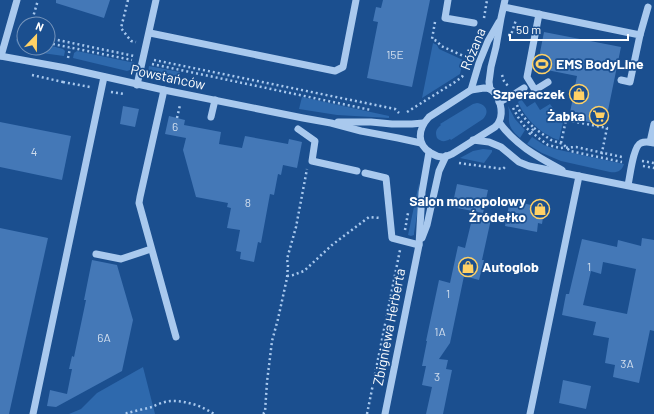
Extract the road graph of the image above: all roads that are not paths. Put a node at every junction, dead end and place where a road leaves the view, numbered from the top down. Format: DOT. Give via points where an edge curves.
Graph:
graph roads {
  1 [pos="17,0"];
  2 [pos="156,0"];
  3 [pos="356,0"];
  4 [pos="448,0"];
  5 [pos="505,3"];
  6 [pos="648,7"];
  7 [pos="536,13"];
  8 [pos="501,18"];
  9 [pos="474,23"];
  10 [pos="150,33"];
  11 [pos="640,35"];
  12 [pos="0,56"];
  13 [pos="104,77"];
  14 [pos="621,80"];
  15 [pos="548,82"];
  16 [pos="137,85"];
  17 [pos="524,88"];
  18 [pos="164,90"];
  19 [pos="471,90"];
  20 [pos="490,90"];
  21 [pos="215,100"];
  22 [pos="499,102"];
  23 [pos="211,118"];
  24 [pos="331,122"];
  25 [pos="499,122"];
  26 [pos="423,123"];
  27 [pos="654,124"];
  28 [pos="298,129"];
  29 [pos="473,140"];
  30 [pos="652,142"];
  31 [pos="421,143"];
  32 [pos="428,152"];
  33 [pos="446,156"];
  34 [pos="357,171"];
  35 [pos="365,173"];
  36 [pos="568,173"];
  37 [pos="579,176"];
  38 [pos="628,185"];
  39 [pos="654,191"];
  40 [pos="419,244"];
  41 [pos="152,249"];
  42 [pos="96,254"];
  43 [pos="176,337"];
  44 [pos="33,414"];
  45 [pos="385,414"];
  46 [pos="530,414"];
  1 -- 12 [label="street"];
  2 -- 10 [label="street"];
  3 -- 10 [label="street" via="343,67 334,71"];
  4 -- 9 [label="street" via="445,18"];
  5 -- 7 [label="street"];
  5 -- 8 [label="street, Różana"];
  6 -- 11 [label="street"];
  7 -- 11 [label="street"];
  7 -- 15 [label="street" via="527,77 535,90"];
  8 -- 19 [label="street, Różana" via="488,41"];
  8 -- 20 [label="street, Różana" via="488,82"];
  10 -- 16 [label="street"];
  11 -- 14 [label="street" via="630,82"];
  12 -- 13 [label="street, Powstańców"];
  13 -- 16 [label="street, Powstańców"];
  13 -- 44 [label="street"];
  16 -- 18 [label="street, Powstańców"];
  17 -- 22 [label="street"];
  18 -- 21 [label="street, Powstańców"];
  18 -- 41 [label="street" via="140,197 140,210"];
  19 -- 20 [label="street"];
  19 -- 26 [label="street"];
  20 -- 22 [label="street"];
  21 -- 23 [label="street"];
  21 -- 24 [label="street, Powstańców"];
  22 -- 25 [label="street"];
  24 -- 26 [label="street, Powstańców"];
  24 -- 31 [label="street, Powstańców"];
  25 -- 29 [label="street"];
  25 -- 36 [label="street" via="505,131 531,153"];
  26 -- 31 [label="street"];
  27 -- 30 [label="street"];
  28 -- 34 [label="street" via="315,141 312,161"];
  29 -- 33 [label="street"];
  29 -- 36 [label="street" via="495,144 529,166"];
  30 -- 38 [label="street" via="637,145"];
  31 -- 32 [label="street"];
  32 -- 33 [label="street" via="438,157"];
  32 -- 40 [label="street, Zbigniewa Herberta" via="422,192"];
  33 -- 40 [label="street, Zbigniewa Herberta" via="439,171 427,225"];
  35 -- 40 [label="street" via="386,178 392,238"];
  36 -- 37 [label="street"];
  37 -- 38 [label="street"];
  37 -- 46 [label="street"];
  38 -- 39 [label="street"];
  40 -- 45 [label="street, Zbigniewa Herberta"];
  41 -- 42 [label="street" via="121,259"];
  41 -- 43 [label="street"];
}
